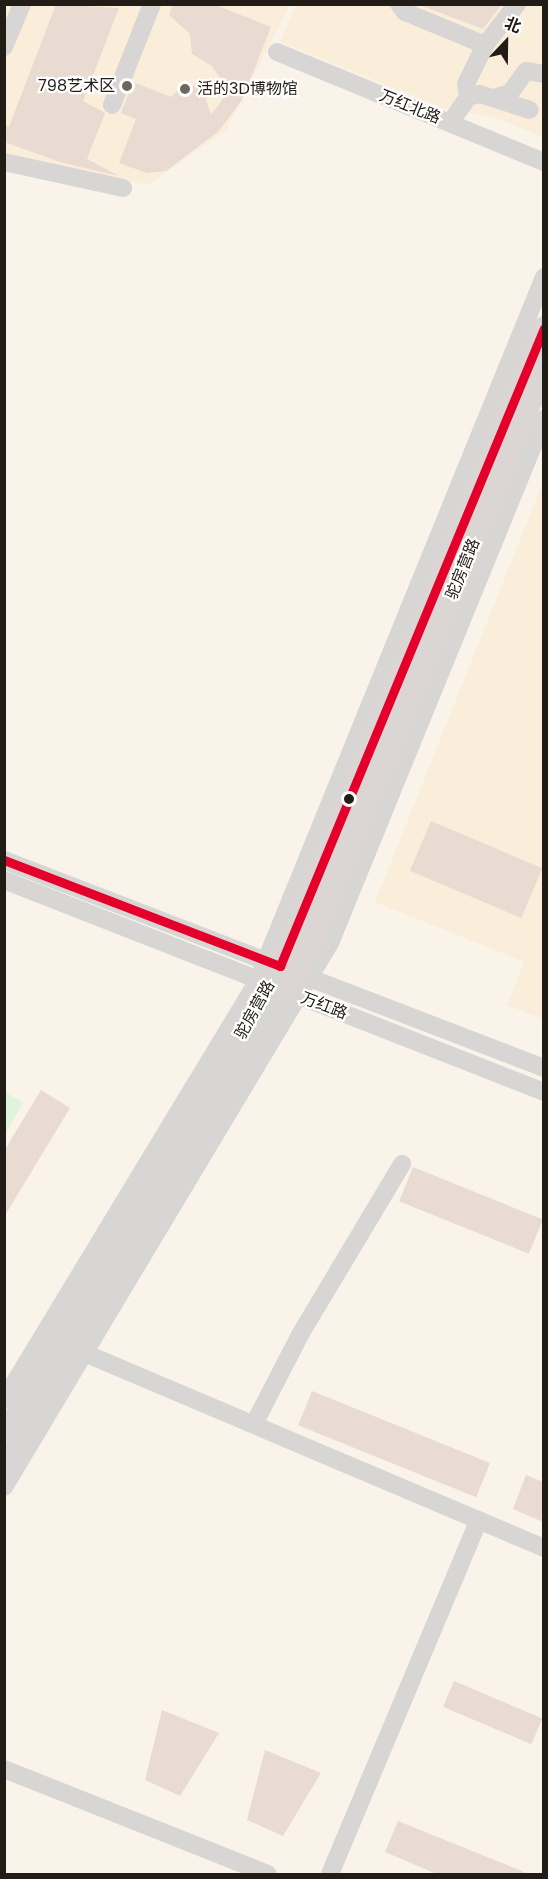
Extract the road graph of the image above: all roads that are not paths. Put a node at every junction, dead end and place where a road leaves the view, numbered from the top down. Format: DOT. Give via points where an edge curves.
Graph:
graph roads {
  1 [pos="22,4"];
  2 [pos="152,4"];
  3 [pos="399,4"];
  4 [pos="517,4"];
  5 [pos="485,45"];
  6 [pos="4,47"];
  7 [pos="277,52"];
  8 [pos="543,74"];
  9 [pos="468,97"];
  10 [pos="497,98"];
  11 [pos="112,105"];
  12 [pos="530,110"];
  13 [pos="450,123"];
  14 [pos="4,162"];
  15 [pos="543,162"];
  16 [pos="123,188"];
  17 [pos="543,277"];
  18 [pos="543,327"];
  19 [pos="543,370"];
  20 [pos="543,418"];
  21 [pos="4,860"];
  22 [pos="4,880"];
  23 [pos="283,979"];
  24 [pos="543,1068"];
  25 [pos="543,1092"];
  26 [pos="402,1164"];
  27 [pos="79,1351"];
  28 [pos="4,1400"];
  29 [pos="254,1424"];
  30 [pos="4,1432"];
  31 [pos="4,1463"];
  32 [pos="4,1488"];
  33 [pos="479,1520"];
  34 [pos="543,1548"];
  35 [pos="4,1769"];
  36 [pos="268,1875"];
  37 [pos="330,1875"];
  1 -- 6 [label="street"];
  2 -- 11 [label="street"];
  3 -- 5 [label="street" via="405,12"];
  4 -- 5 [label="street"];
  5 -- 9 [label="street" via="466,84"];
  7 -- 13 [label="street, 万红北路"];
  8 -- 10 [label="street" via="526,71 510,93"];
  9 -- 10 [label="street"];
  9 -- 13 [label="street"];
  10 -- 12 [label="street"];
  13 -- 15 [label="street, 万红北路"];
  14 -- 16 [label="street"];
  17 -- 23 [label="street"];
  18 -- 23 [label="main road, 驼房营路"];
  19 -- 23 [label="main road, 驼房营路"];
  20 -- 23 [label="street"];
  21 -- 23 [label="street, 万红路"];
  22 -- 23 [label="street, 万红路"];
  23 -- 24 [label="street, 万红路"];
  23 -- 25 [label="street, 万红路"];
  23 -- 27 [label="street, 驼房营路"];
  23 -- 28 [label="street"];
  23 -- 30 [label="street, 驼房营路"];
  26 -- 29 [label="street" via="301,1333"];
  27 -- 29 [label="street"];
  27 -- 31 [label="street, 驼房营路"];
  27 -- 32 [label="street"];
  29 -- 33 [label="street"];
  33 -- 34 [label="street"];
  33 -- 37 [label="street"];
  35 -- 36 [label="street"];
}
